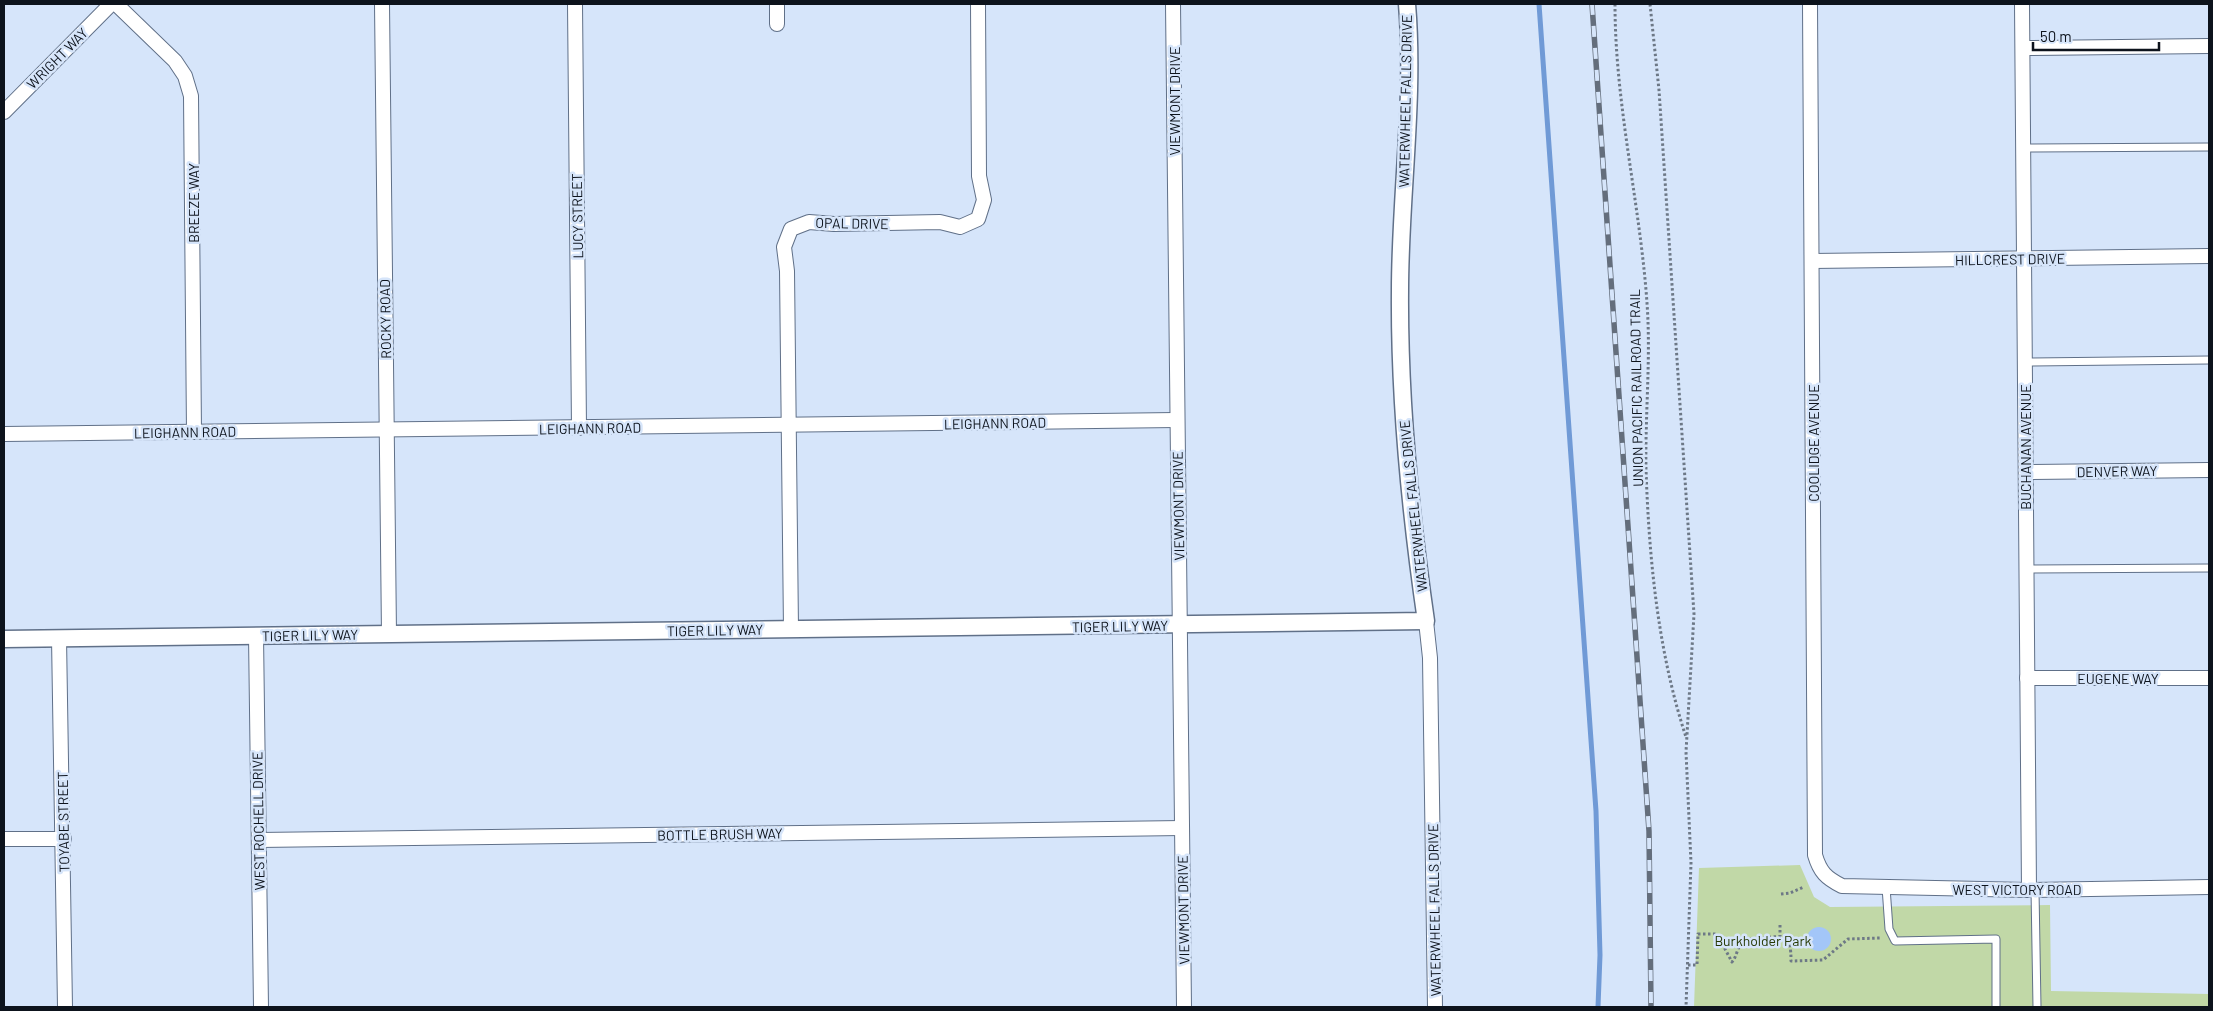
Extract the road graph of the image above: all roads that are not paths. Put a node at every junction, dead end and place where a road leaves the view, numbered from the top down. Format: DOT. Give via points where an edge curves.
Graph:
graph roads {
  1 [pos="111,4"];
  2 [pos="116,4"];
  3 [pos="382,4"];
  4 [pos="575,4"];
  5 [pos="776,4"];
  6 [pos="978,4"];
  7 [pos="1173,4"];
  8 [pos="1407,4"];
  9 [pos="1810,4"];
  10 [pos="2022,4"];
  11 [pos="777,24"];
  12 [pos="2209,46"];
  13 [pos="2023,48"];
  14 [pos="4,112"];
  15 [pos="2209,147"];
  16 [pos="2023,148"];
  17 [pos="2209,256"];
  18 [pos="2024,259"];
  19 [pos="1812,261"];
  20 [pos="2209,360"];
  21 [pos="2025,362"];
  22 [pos="1176,420"];
  23 [pos="789,426"];
  24 [pos="579,428"];
  25 [pos="387,429"];
  26 [pos="194,432"];
  27 [pos="4,434"];
  28 [pos="2209,470"];
  29 [pos="2026,472"];
  30 [pos="2209,568"];
  31 [pos="2026,569"];
  32 [pos="1426,621"];
  33 [pos="1180,625"];
  34 [pos="791,630"];
  35 [pos="389,634"];
  36 [pos="256,635"];
  37 [pos="4,638"];
  38 [pos="59,638"];
  39 [pos="2027,678"];
  40 [pos="2209,678"];
  41 [pos="1182,828"];
  42 [pos="4,839"];
  43 [pos="64,839"];
  44 [pos="259,840"];
  45 [pos="1827,878"];
  46 [pos="1886,887"];
  47 [pos="2209,887"];
  48 [pos="2032,890"];
  49 [pos="65,1007"];
  50 [pos="261,1007"];
  51 [pos="1184,1007"];
  52 [pos="1435,1007"];
  53 [pos="1996,1007"];
  54 [pos="2037,1007"];
  1 -- 14 [label="street, WRIGHT WAY"];
  2 -- 26 [label="street, BREEZE WAY" via="175,61 185,76 191,96"];
  3 -- 25 [label="street, ROCKY ROAD"];
  4 -- 24 [label="street, LUCY STREET"];
  5 -- 11 [label="street"];
  6 -- 23 [label="street, OPAL DRIVE" via="979,176 984,200 978,219 960,227 940,222 809,222 791,229 784,247"];
  7 -- 22 [label="street, VIEWMONT DRIVE"];
  8 -- 32 [label="street, WATERWHEEL FALLS DRIVE" via="1408,104 1400,289 1401,362 1407,474"];
  9 -- 19 [label="street, COOLIDGE AVENUE"];
  10 -- 13 [label="street, BUCHANAN AVENUE"];
  12 -- 13 [label="street"];
  13 -- 16 [label="street, BUCHANAN AVENUE"];
  15 -- 16 [label="lane"];
  16 -- 18 [label="street, BUCHANAN AVENUE"];
  17 -- 18 [label="street, HILLCREST DRIVE"];
  18 -- 19 [label="street, HILLCREST DRIVE"];
  18 -- 21 [label="street, BUCHANAN AVENUE"];
  19 -- 45 [label="street, COOLIDGE AVENUE" via="1815,855 1818,867"];
  20 -- 21 [label="lane"];
  21 -- 29 [label="street, BUCHANAN AVENUE"];
  22 -- 23 [label="street, LEIGHANN ROAD"];
  22 -- 33 [label="street, VIEWMONT DRIVE"];
  23 -- 24 [label="street, LEIGHANN ROAD"];
  23 -- 34 [label="street, OPAL DRIVE"];
  24 -- 25 [label="street, LEIGHANN ROAD"];
  25 -- 26 [label="street, LEIGHANN ROAD"];
  25 -- 35 [label="street, ROCKY ROAD"];
  26 -- 27 [label="street, LEIGHANN ROAD"];
  28 -- 29 [label="street, DENVER WAY"];
  29 -- 31 [label="street, BUCHANAN AVENUE"];
  30 -- 31 [label="lane"];
  31 -- 39 [label="street, BUCHANAN AVENUE"];
  32 -- 33 [label="street, TIGER LILY WAY"];
  32 -- 52 [label="street, WATERWHEEL FALLS DRIVE" via="1430,677"];
  33 -- 34 [label="street, TIGER LILY WAY"];
  33 -- 41 [label="street, VIEWMONT DRIVE"];
  34 -- 35 [label="street, TIGER LILY WAY"];
  35 -- 36 [label="street, TIGER LILY WAY"];
  36 -- 38 [label="street, TIGER LILY WAY"];
  36 -- 44 [label="street, WEST ROCHELL DRIVE"];
  37 -- 38 [label="street, TIGER LILY WAY"];
  38 -- 43 [label="street, TOYABE STREET"];
  39 -- 40 [label="street, EUGENE WAY"];
  39 -- 48 [label="street, BUCHANAN AVENUE"];
  41 -- 44 [label="street, BOTTLE BRUSH WAY"];
  41 -- 51 [label="street, VIEWMONT DRIVE"];
  42 -- 43 [label="street"];
  43 -- 49 [label="street, TOYABE STREET"];
  44 -- 50 [label="street, WEST ROCHELL DRIVE"];
  45 -- 46 [label="street, WEST VICTORY ROAD" via="1842,886"];
  46 -- 48 [label="street, WEST VICTORY ROAD"];
  46 -- 53 [label="lane" via="1888,919 1895,941 1996,939"];
  47 -- 48 [label="street, WEST VICTORY ROAD"];
  48 -- 54 [label="lane"];
}
